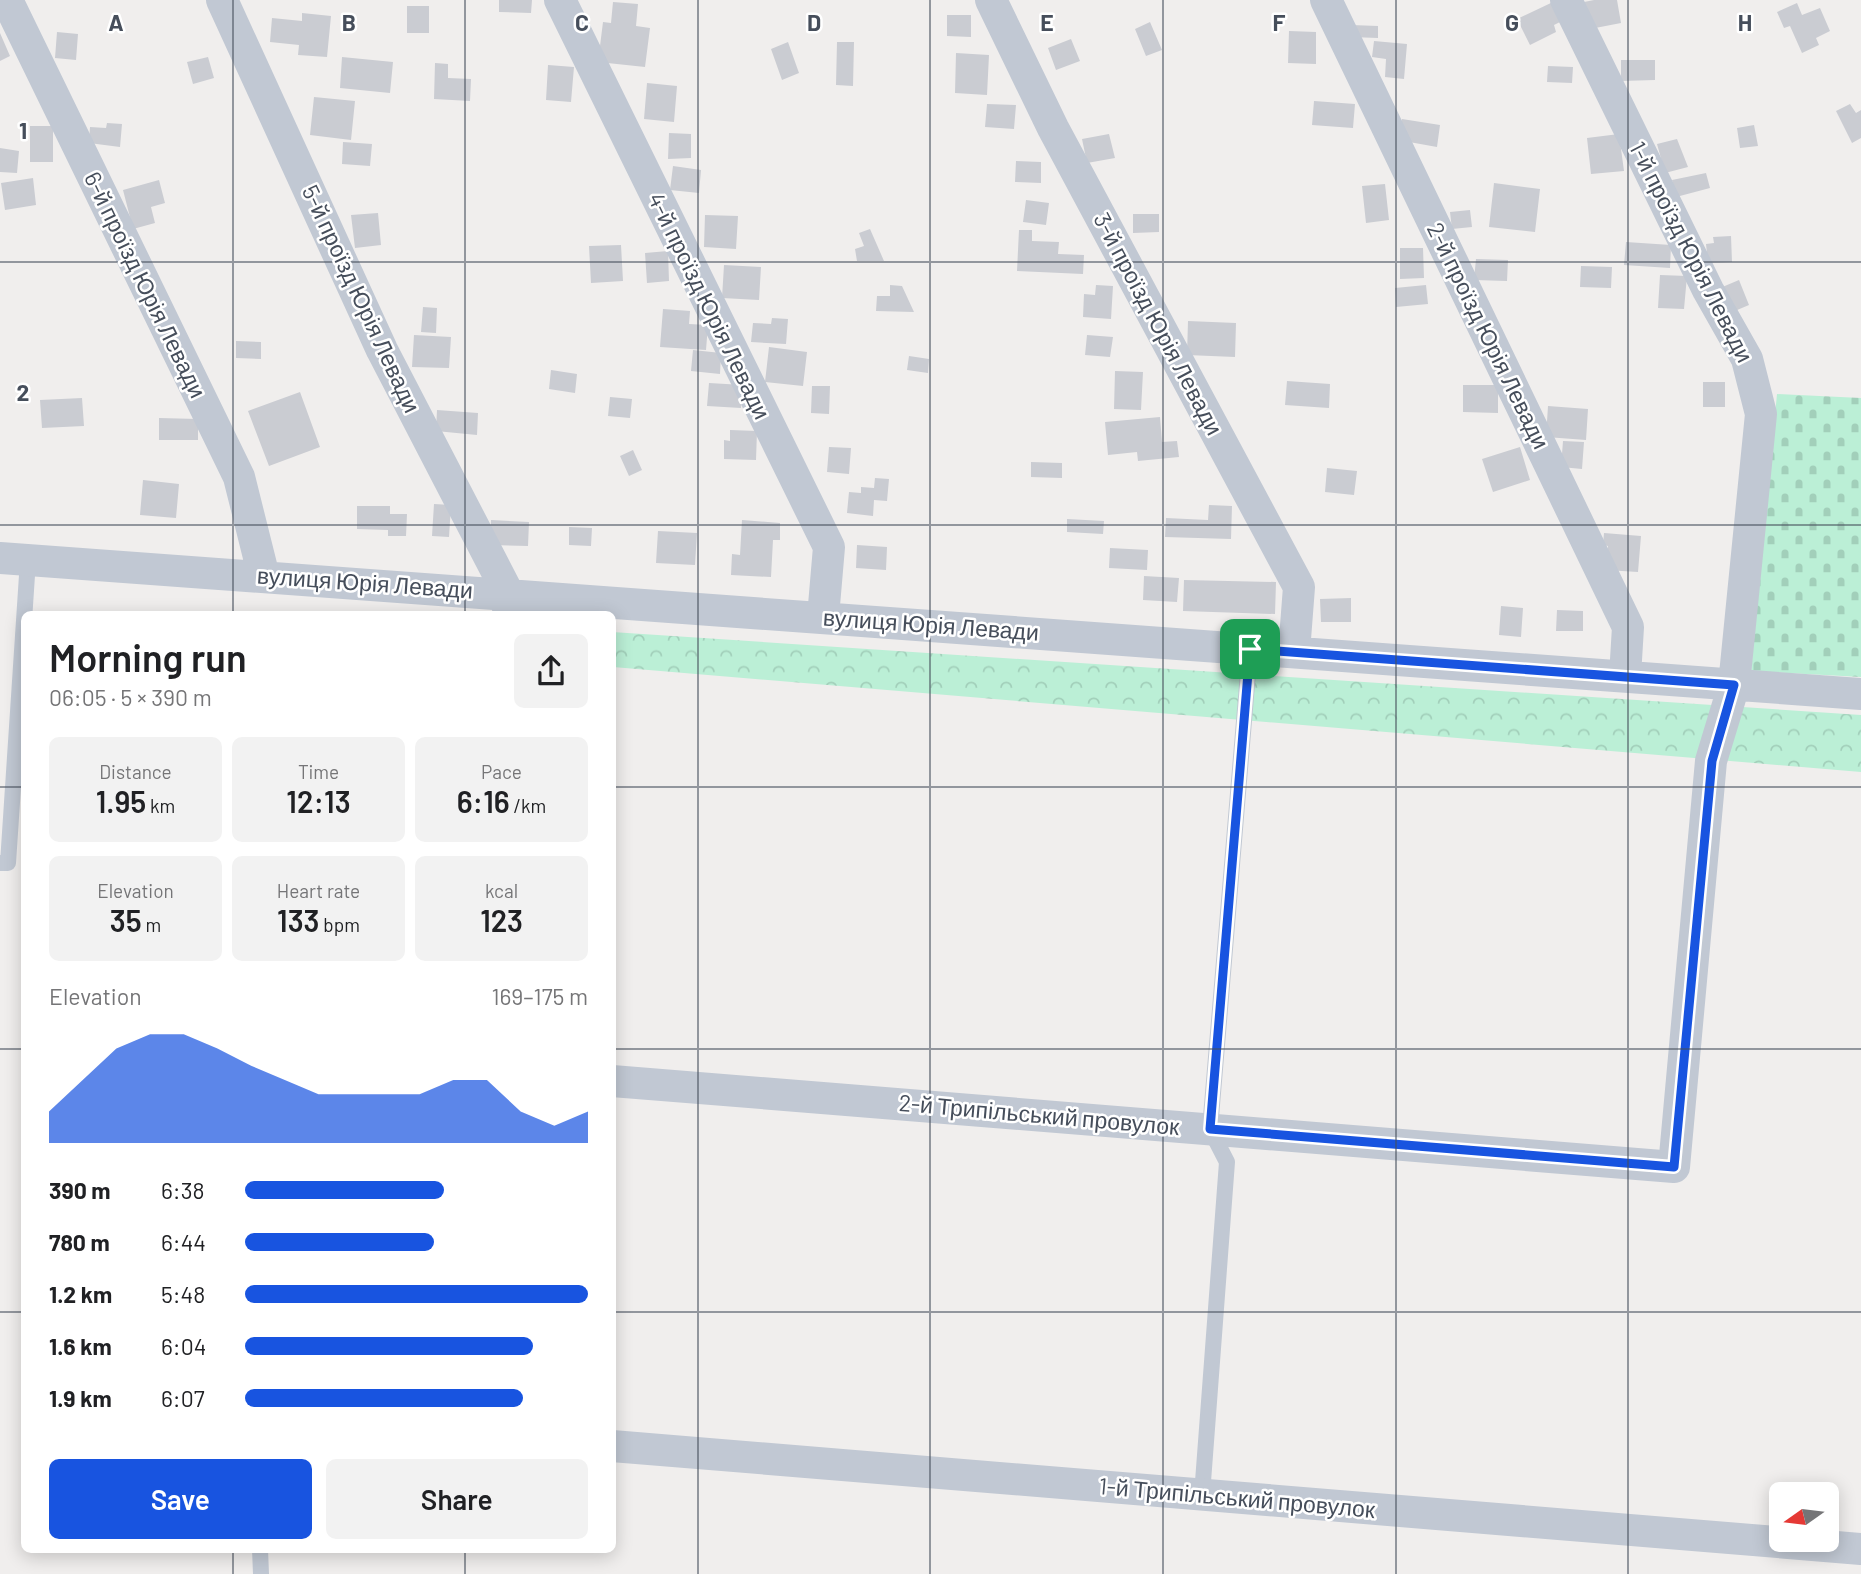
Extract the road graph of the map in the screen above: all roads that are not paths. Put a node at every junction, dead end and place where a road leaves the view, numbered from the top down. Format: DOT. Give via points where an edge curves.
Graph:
graph roads {
  1 [pos="7,0"];
  2 [pos="222,0"];
  3 [pos="560,0"];
  4 [pos="991,0"];
  5 [pos="1326,0"];
  6 [pos="1566,0"];
  7 [pos="14,559"];
  8 [pos="264,577"];
  9 [pos="508,604"];
  10 [pos="823,617"];
  11 [pos="1250,649"];
  12 [pos="1294,652"];
  13 [pos="1625,676"];
  14 [pos="1734,685"];
  15 [pos="1861,694"];
  16 [pos="0,863"];
  17 [pos="616,1081"];
  18 [pos="1210,1129"];
  19 [pos="1674,1167"];
  20 [pos="616,1446"];
  21 [pos="1202,1495"];
  22 [pos="1861,1549"];
  23 [pos="261,1553"];
  24 [pos="261,1574"];
  1 -- 8 [label="street, 6-й проїзд Юрія Левади" via="239,478"];
  2 -- 9 [label="street, 5-й проїзд Юрія Левади" via="382,350"];
  3 -- 10 [label="street, 4-й проїзд Юрія Левади" via="829,547"];
  4 -- 12 [label="street, 3-й проїзд Юрія Левади" via="1053,128 1298,587"];
  5 -- 13 [label="street, 2-й проїзд Юрія Левади" via="1628,627"];
  6 -- 14 [label="street, 1-й проїзд Юрія Левади" via="1708,290 1747,359 1761,414"];
  7 -- 8 [label="street, вулиця Юрія Левади"];
  7 -- 16 [label="lane" via="8,863"];
  8 -- 9 [label="street, вулиця Юрія Левади"];
  9 -- 10 [label="street, вулиця Юрія Левади"];
  10 -- 11 [label="street, вулиця Юрія Левади"];
  11 -- 12 [label="street, вулиця Юрія Левади"];
  11 -- 18 [label="lane"];
  12 -- 13 [label="street, вулиця Юрія Левади"];
  13 -- 14 [label="street, вулиця Юрія Левади"];
  14 -- 15 [label="street, вулиця Юрія Левади"];
  14 -- 19 [label="street, 1-й проїзд Юрія Левади" via="1712,761"];
  17 -- 18 [label="street, 2-й Трипільський провулок"];
  18 -- 19 [label="street, 2-й Трипільський провулок"];
  18 -- 21 [label="lane" via="1227,1162"];
  20 -- 21 [label="street, 1-й Трипільський провулок"];
  21 -- 22 [label="street, 1-й Трипільський провулок"];
  23 -- 24 [label="lane"];
}
